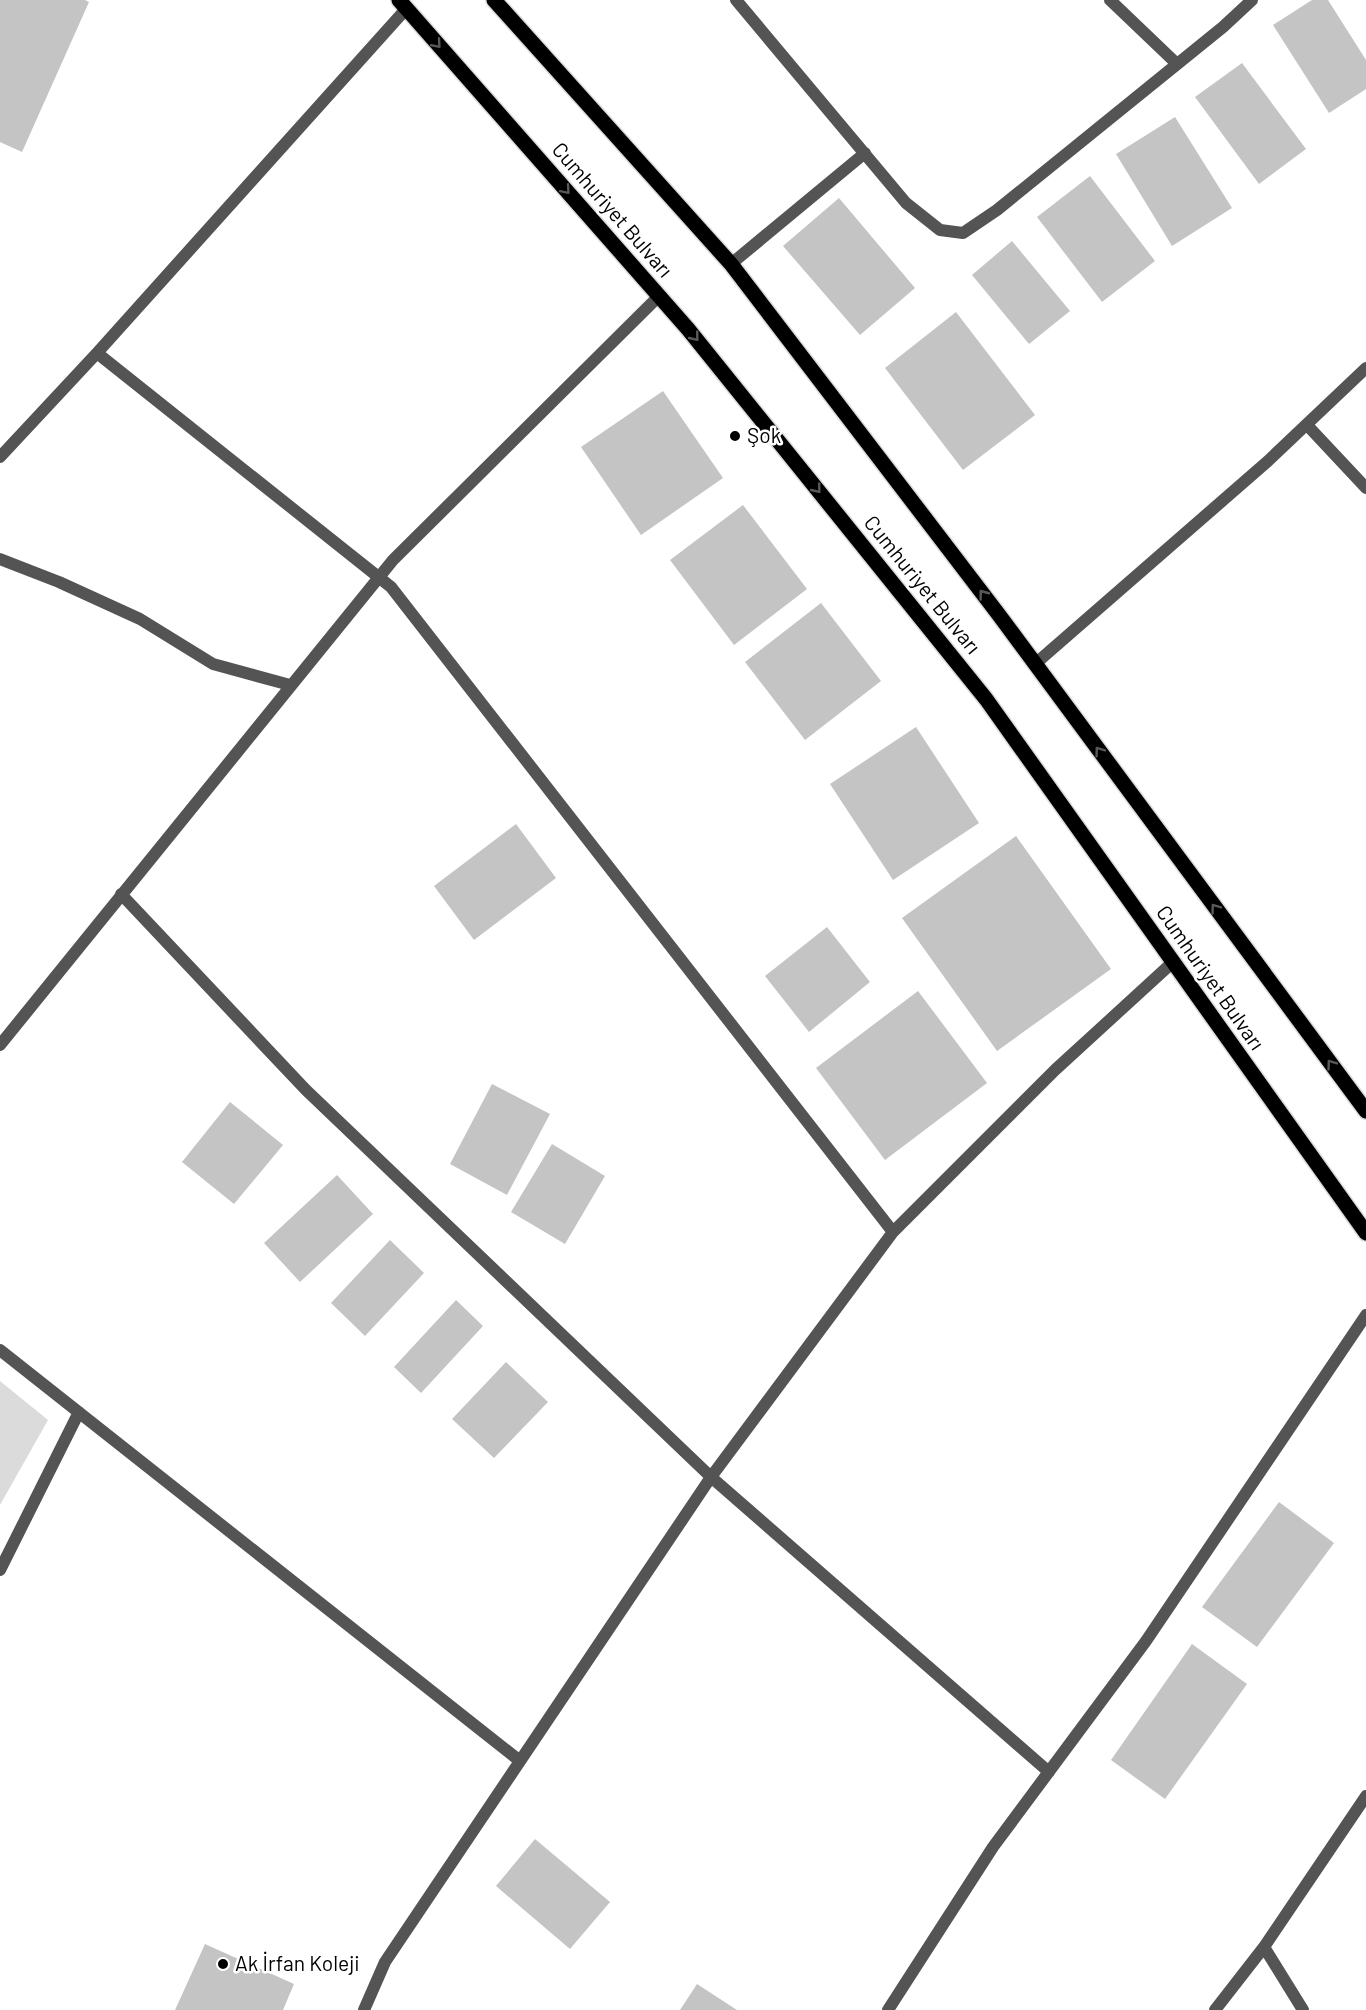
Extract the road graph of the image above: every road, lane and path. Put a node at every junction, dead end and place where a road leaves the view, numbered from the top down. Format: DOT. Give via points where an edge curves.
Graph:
graph roads {
  1 [pos="494,0"];
  2 [pos="736,0"];
  3 [pos="1110,0"];
  4 [pos="1252,0"];
  5 [pos="402,4"];
  6 [pos="1177,63"];
  7 [pos="865,153"];
  8 [pos="730,264"];
  9 [pos="659,296"];
  10 [pos="97,353"];
  11 [pos="1366,368"];
  12 [pos="1307,425"];
  13 [pos="0,457"];
  14 [pos="1366,488"];
  15 [pos="0,559"];
  16 [pos="378,577"];
  17 [pos="1035,664"];
  18 [pos="290,685"];
  19 [pos="121,894"];
  20 [pos="1173,962"];
  21 [pos="1,1042"];
  22 [pos="1366,1111"];
  23 [pos="893,1232"];
  24 [pos="1366,1233"];
  25 [pos="1366,1315"];
  26 [pos="0,1350"];
  27 [pos="79,1412"];
  28 [pos="711,1477"];
  29 [pos="0,1570"];
  30 [pos="520,1761"];
  31 [pos="1049,1772"];
  32 [pos="1366,1796"];
  33 [pos="1264,1947"];
  34 [pos="364,2010"];
  35 [pos="888,2010"];
  36 [pos="1215,2010"];
  37 [pos="1303,2010"];
  1 -- 8 [label="main road, Cumhuriyet Bulvarı"];
  2 -- 7 [label="street"];
  3 -- 6 [label="street"];
  4 -- 6 [label="street"];
  5 -- 9 [label="main road, Cumhuriyet Bulvarı, one-way"];
  5 -- 10 [label="street"];
  6 -- 7 [label="street" via="963,234 940,231 906,203"];
  7 -- 8 [label="street"];
  17 -- 8 [label="main road, Cumhuriyet Bulvarı, one-way"];
  9 -- 16 [label="street"];
  9 -- 20 [label="main road, Cumhuriyet Bulvarı, one-way" via="986,699"];
  10 -- 13 [label="street"];
  10 -- 16 [label="street"];
  11 -- 12 [label="street"];
  12 -- 14 [label="street"];
  12 -- 17 [label="street"];
  15 -- 18 [label="street" via="140,619 213,664"];
  16 -- 18 [label="street"];
  16 -- 23 [label="street" via="398,596"];
  22 -- 17 [label="main road, Cumhuriyet Bulvarı, one-way"];
  18 -- 19 [label="street"];
  19 -- 21 [label="street"];
  19 -- 28 [label="street" via="306,1090"];
  20 -- 23 [label="street" via="1055,1070"];
  20 -- 24 [label="main road, Cumhuriyet Bulvarı"];
  23 -- 28 [label="street"];
  25 -- 31 [label="street" via="1146,1641"];
  26 -- 27 [label="street"];
  27 -- 29 [label="street"];
  27 -- 30 [label="street"];
  28 -- 30 [label="street"];
  28 -- 31 [label="street"];
  30 -- 34 [label="street" via="385,1962"];
  31 -- 35 [label="street" via="993,1847"];
  32 -- 33 [label="street"];
  33 -- 36 [label="street"];
  33 -- 37 [label="street"];
}
